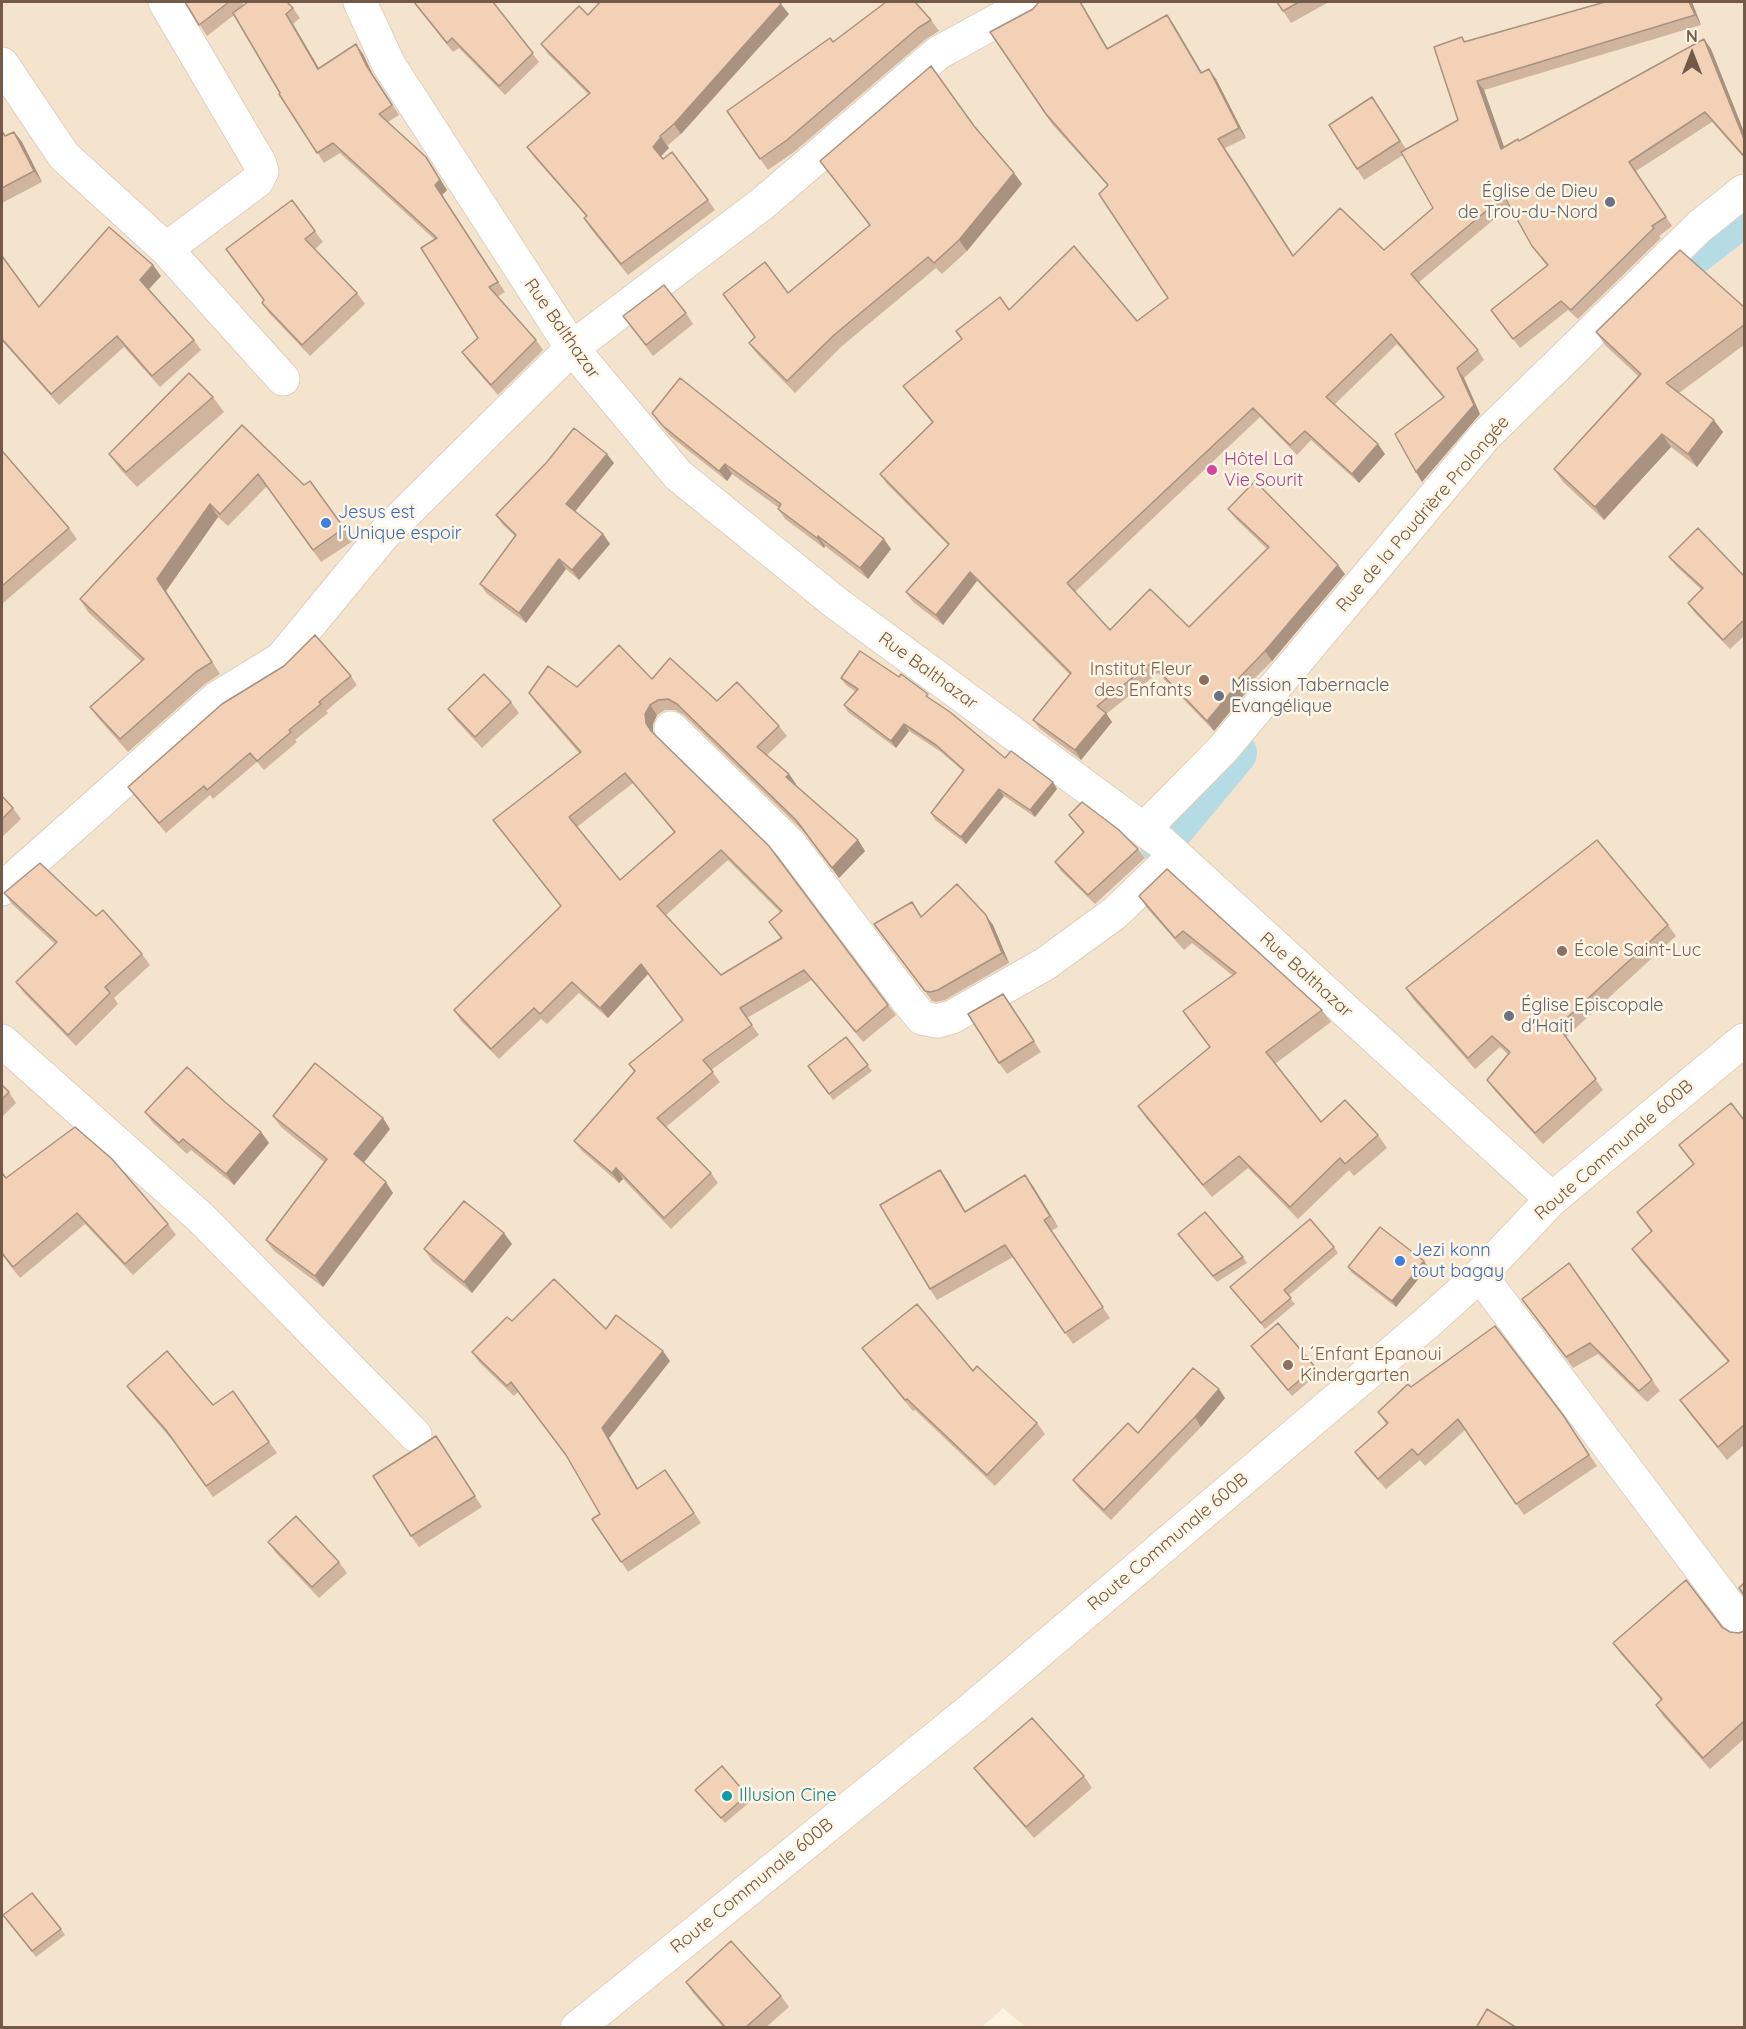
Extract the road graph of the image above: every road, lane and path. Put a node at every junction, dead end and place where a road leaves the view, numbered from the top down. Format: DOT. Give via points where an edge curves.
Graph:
graph roads {
  1 [pos="165,2"];
  2 [pos="360,2"];
  3 [pos="1031,2"];
  4 [pos="2,64"];
  5 [pos="1744,191"];
  6 [pos="166,249"];
  7 [pos="572,348"];
  8 [pos="283,379"];
  9 [pos="671,728"];
  10 [pos="1144,829"];
  11 [pos="1175,855"];
  12 [pos="2,889"];
  13 [pos="1744,1040"];
  14 [pos="2,1041"];
  15 [pos="1552,1199"];
  16 [pos="1480,1275"];
  17 [pos="415,1435"];
  18 [pos="1744,1626"];
  19 [pos="577,2028"];
  1 -- 6 [label="street" via="262,171 257,181"];
  2 -- 7 [label="street, Rue Balthazar" via="389,65"];
  3 -- 7 [label="street" via="938,53 762,204"];
  4 -- 6 [label="street" via="64,156"];
  5 -- 10 [label="street, Rue de la Poudrière Prolongée" via="1699,227 1486,435 1223,749"];
  6 -- 8 [label="street"];
  7 -- 10 [label="street, Rue Balthazar" via="678,475 836,603"];
  7 -- 12 [label="street" via="384,534 281,659 217,698"];
  9 -- 11 [label="street" via="790,844 908,1002 922,1018 937,1022 1044,964 1115,913"];
  10 -- 11 [label="street, Rue Balthazar"];
  11 -- 15 [label="street, Rue Balthazar"];
  13 -- 15 [label="street, Route Communale 600B"];
  14 -- 17 [label="street" via="201,1218"];
  15 -- 16 [label="street, Route Communale 600B"];
  16 -- 18 [label="street"];
  16 -- 19 [label="street, Route Communale 600B" via="968,1712"];
}
